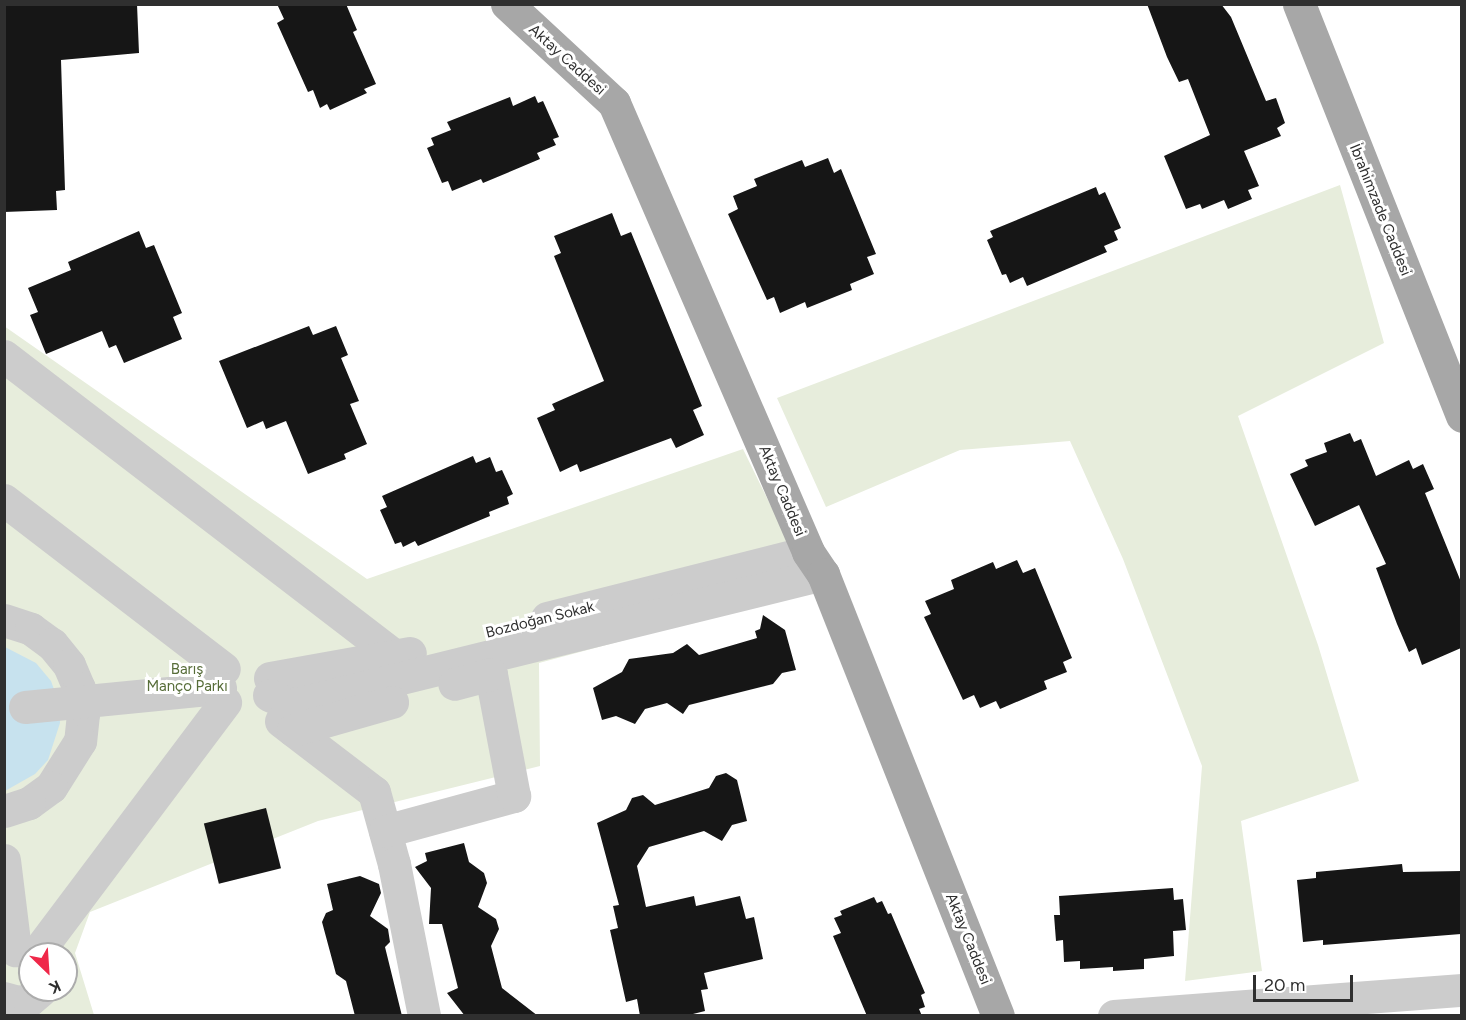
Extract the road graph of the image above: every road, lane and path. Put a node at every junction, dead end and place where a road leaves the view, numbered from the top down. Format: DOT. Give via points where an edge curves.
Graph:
graph roads {
  1 [pos="507,4"];
  2 [pos="1299,4"];
  3 [pos="4,356"];
  4 [pos="1461,416"];
  5 [pos="4,500"];
  6 [pos="816,563"];
  7 [pos="4,620"];
  8 [pos="396,657"];
  9 [pos="223,686"];
  10 [pos="267,693"];
  11 [pos="82,702"];
  12 [pos="25,708"];
  13 [pos="293,730"];
  14 [pos="4,811"];
  15 [pos="385,831"];
  16 [pos="4,860"];
  17 [pos="20,942"];
  18 [pos="30,942"];
  19 [pos="1461,990"];
  20 [pos="424,1016"];
  21 [pos="998,1016"];
  22 [pos="1114,1016"];
  1 -- 6 [label="main road, Aktay Caddesi" via="614,103"];
  2 -- 4 [label="main road, İbrahimzade Caddesi"];
  3 -- 8 [label="street"];
  5 -- 9 [label="street"];
  6 -- 8 [label="street, Bozdoğan Sokak"];
  6 -- 10 [label="street" via="292,705"];
  6 -- 21 [label="main road, Aktay Caddesi"];
  7 -- 11 [label="street" via="31,629 52,645 69,664"];
  8 -- 10 [label="street, Bozdoğan Sokak"];
  9 -- 11 [label="street"];
  9 -- 18 [label="street"];
  10 -- 13 [label="street"];
  11 -- 12 [label="street"];
  11 -- 14 [label="street" via="80,741 67,766 51,787 28,803"];
  13 -- 15 [label="street" via="374,792"];
  13 -- 15 [label="street" via="491,674 514,796"];
  15 -- 20 [label="street"];
  16 -- 17 [label="street"];
  19 -- 22 [label="street"];
}
